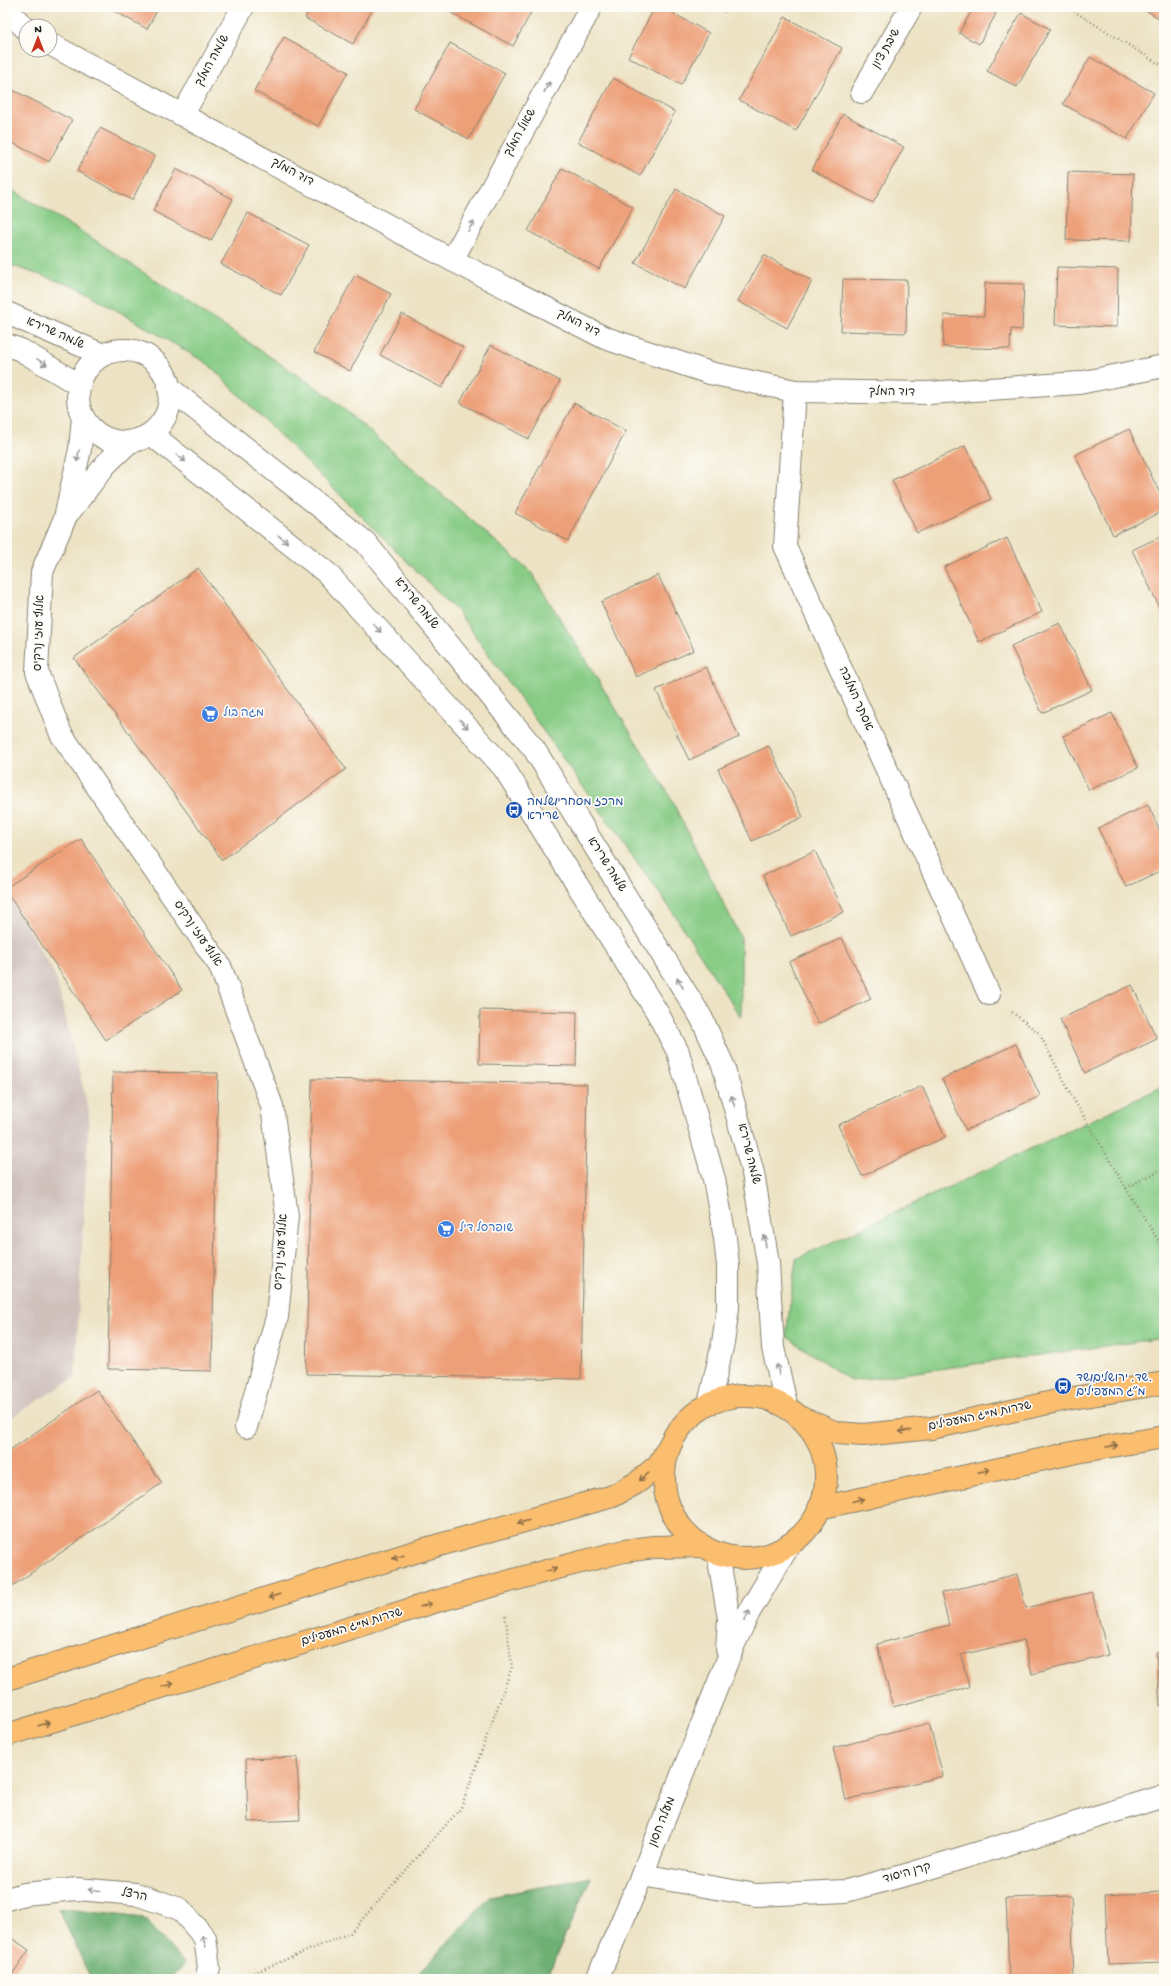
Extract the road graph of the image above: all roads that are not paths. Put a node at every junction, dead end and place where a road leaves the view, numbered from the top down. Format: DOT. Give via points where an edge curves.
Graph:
graph roads {
  1 [pos="244,7"];
  2 [pos="591,7"];
  3 [pos="911,7"];
  4 [pos="7,10"];
  5 [pos="18,21"];
  6 [pos="58,48"];
  7 [pos="862,92"];
  8 [pos="184,114"];
  9 [pos="452,260"];
  10 [pos="7,314"];
  11 [pos="7,345"];
  12 [pos="103,355"];
  13 [pos="1164,366"];
  14 [pos="79,385"];
  15 [pos="169,388"];
  16 [pos="795,391"];
  17 [pos="83,417"];
  18 [pos="151,434"];
  19 [pos="129,442"];
  20 [pos="64,518"];
  21 [pos="989,994"];
  22 [pos="1164,1383"];
  23 [pos="709,1404"];
  24 [pos="792,1412"];
  25 [pos="246,1427"];
  26 [pos="675,1435"];
  27 [pos="1164,1437"];
  28 [pos="820,1508"];
  29 [pos="789,1545"];
  30 [pos="711,1550"];
  31 [pos="726,1664"];
  32 [pos="7,1679"];
  33 [pos="7,1735"];
  34 [pos="1164,1796"];
  35 [pos="642,1875"];
  36 [pos="7,1899"];
  37 [pos="206,1979"];
  38 [pos="597,1979"];
  1 -- 8 [label="street, שלמה המלך"];
  9 -- 2 [label="street, שאול המלך, one-way"];
  3 -- 7 [label="street, שיבת ציון"];
  4 -- 5 [label="street"];
  6 -- 8 [label="street, דוד המלך"];
  8 -- 9 [label="street, דוד המלך"];
  9 -- 16 [label="street, דוד המלך" via="605,338 710,373"];
  10 -- 12 [label="street, שלמה שרירא"];
  11 -- 14 [label="street, one-way" via="21,350"];
  12 -- 14 [label="street" via="88,368"];
  12 -- 15 [label="street" via="114,351 139,352 159,366"];
  13 -- 16 [label="street, דוד המלך" via="1079,383 928,393"];
  14 -- 17 [label="street" via="78,396"];
  15 -- 18 [label="street" via="167,414"];
  24 -- 15 [label="street, שלמה שרירא, one-way" via="773,1348 768,1263 753,1173 723,1065 701,1017 534,749 365,542"];
  16 -- 21 [label="street, אסתר המלכה" via="785,546"];
  17 -- 19 [label="street" via="97,434 118,442"];
  17 -- 20 [label="street, אלוף עוזי נרקיס, one-way" via="80,449"];
  18 -- 19 [label="street"];
  18 -- 23 [label="street, one-way" via="327,573 504,768 657,1012 680,1059 714,1179 725,1238 728,1308"];
  19 -- 20 [label="street, אלוף עוזי נרקיס" via="106,464"];
  20 -- 25 [label="street, אלוף עוזי נרקיס" via="42,572 37,672 61,734 220,966 272,1106 287,1216 277,1317"];
  22 -- 24 [label="main road, שדרות מ\"ג המעפילים, one-way" via="1067,1399 932,1428 863,1436 837,1433"];
  23 -- 24 [label="main road, שדרות מ\"ג המעפילים" via="728,1398 748,1396 769,1400"];
  23 -- 26 [label="main road, שדרות מ\"ג המעפילים" via="690,1418"];
  24 -- 28 [label="main road, שדרות מ\"ג המעפילים" via="812,1431 824,1462 825,1488"];
  26 -- 30 [label="main road" via="665,1458 663,1484 670,1509 683,1530"];
  26 -- 32 [label="main road, one-way" via="659,1464 638,1482 613,1496 418,1551"];
  28 -- 27 [label="main road, one-way" via="1077,1452"];
  28 -- 29 [label="main road, שדרות מ\"ג המעפילים" via="807,1529"];
  29 -- 30 [label="main road, שדרות מ\"ג המעפילים" via="767,1555 742,1558"];
  31 -- 29 [label="street, מעלה חסון, one-way" via="749,1612"];
  30 -- 31 [label="street, מעלה חסון" via="729,1619"];
  33 -- 30 [label="main road, שדרות מ\"ג המעפילים, one-way" via="434,1602 624,1551 654,1547"];
  31 -- 35 [label="street, מעלה חסון"];
  34 -- 35 [label="street, קרן היסוד" via="846,1891 756,1895"];
  35 -- 38 [label="street, מעלה חסון"];
  37 -- 36 [label="street, הרצל, one-way" via="209,1968 205,1938 180,1909 136,1894 77,1888 24,1894"];
}
